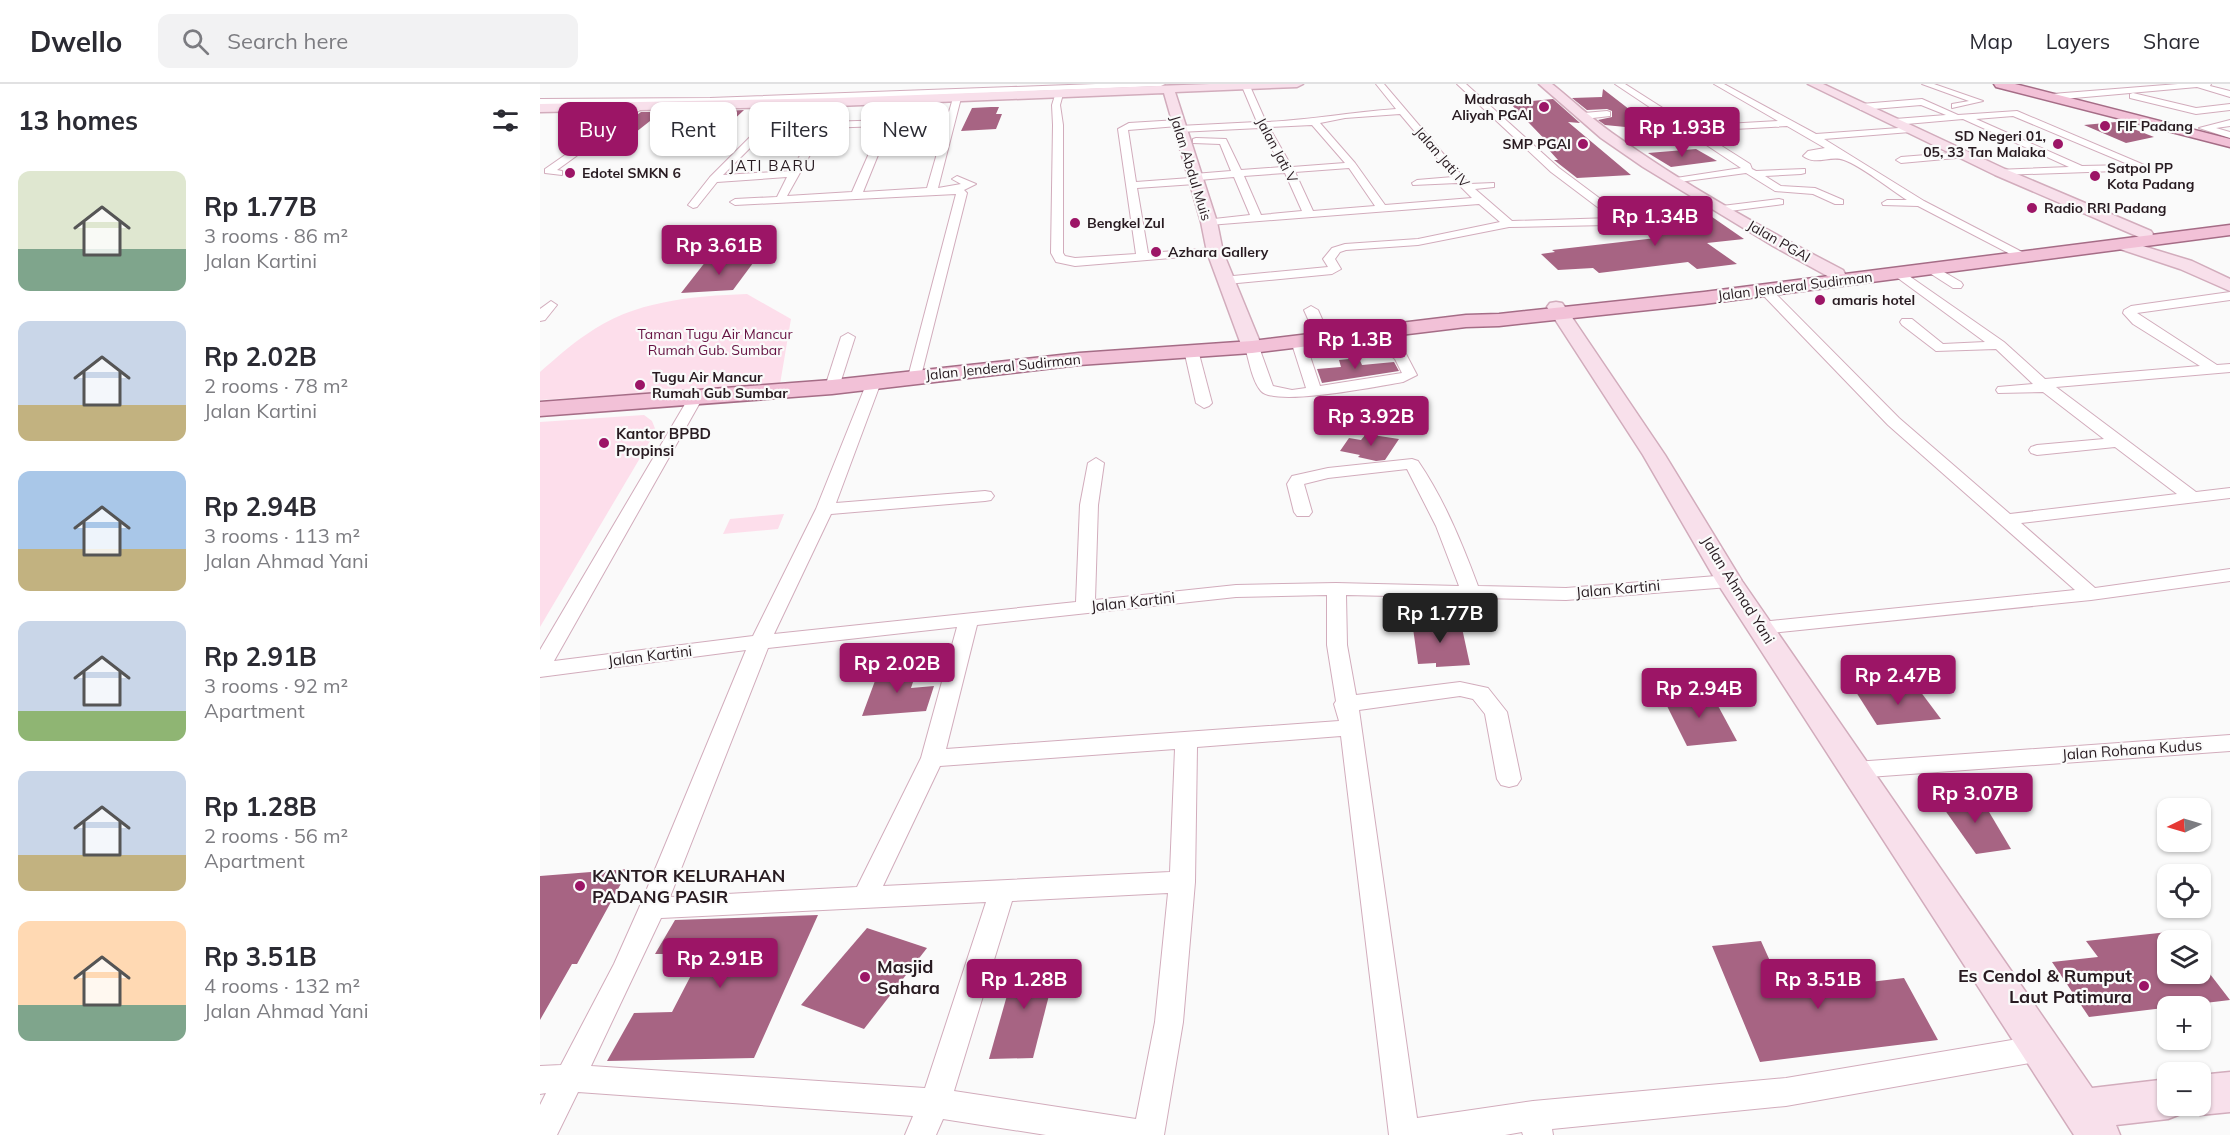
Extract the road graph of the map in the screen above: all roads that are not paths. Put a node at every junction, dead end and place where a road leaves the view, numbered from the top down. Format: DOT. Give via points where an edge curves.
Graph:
graph roads {
  1 [pos="1297,84"];
  2 [pos="1380,84"];
  3 [pos="1461,84"];
  4 [pos="1545,84"];
  5 [pos="1619,84"];
  6 [pos="1718,84"];
  7 [pos="1814,84"];
  8 [pos="1951,84"];
  9 [pos="2000,84"];
  10 [pos="876,85"];
  11 [pos="1135,85"];
  12 [pos="1245,85"];
  13 [pos="2182,85"];
  14 [pos="2198,85"];
  15 [pos="1168,86"];
  16 [pos="1930,86"];
  17 [pos="2210,87"];
  18 [pos="705,91"];
  19 [pos="2114,92"];
  20 [pos="924,93"];
  21 [pos="884,94"];
  22 [pos="1059,94"];
  23 [pos="2230,94"];
  24 [pos="1762,95"];
  25 [pos="1739,96"];
  26 [pos="2132,96"];
  27 [pos="2052,97"];
  28 [pos="957,98"];
  29 [pos="710,101"];
  30 [pos="540,102"];
  31 [pos="837,102"];
  32 [pos="749,104"];
  33 [pos="1597,105"];
  34 [pos="1758,106"];
  35 [pos="1861,106"];
  36 [pos="640,107"];
  37 [pos="1738,107"];
  38 [pos="2230,107"];
  39 [pos="540,108"];
  40 [pos="1938,108"];
  41 [pos="1401,111"];
  42 [pos="1579,111"];
  43 [pos="1607,114"];
  44 [pos="1960,116"];
  45 [pos="1314,122"];
  46 [pos="1895,122"];
  47 [pos="849,123"];
  48 [pos="1786,123"];
  49 [pos="2230,123"];
  50 [pos="1263,124"];
  51 [pos="1690,129"];
  52 [pos="1911,129"];
  53 [pos="1180,131"];
  54 [pos="1814,137"];
  55 [pos="2230,137"];
  56 [pos="749,143"];
  57 [pos="1834,150"];
  58 [pos="1964,155"];
  59 [pos="804,156"];
  60 [pos="1844,156"];
  61 [pos="1901,160"];
  62 [pos="1856,163"];
  63 [pos="540,165"];
  64 [pos="1352,165"];
  65 [pos="1816,168"];
  66 [pos="1289,170"];
  67 [pos="2084,170"];
  68 [pos="1801,171"];
  69 [pos="1751,172"];
  70 [pos="2000,172"];
  71 [pos="794,174"];
  72 [pos="1237,174"];
  73 [pos="714,179"];
  74 [pos="1195,179"];
  75 [pos="1676,181"];
  76 [pos="1416,183"];
  77 [pos="1463,183"];
  78 [pos="1130,185"];
  79 [pos="1491,185"];
  80 [pos="932,189"];
  81 [pos="1896,193"];
  82 [pos="857,194"];
  83 [pos="781,198"];
  84 [pos="1707,199"];
  85 [pos="1480,201"];
  86 [pos="735,202"];
  87 [pos="1779,202"];
  88 [pos="1839,202"];
  89 [pos="1887,203"];
  90 [pos="1916,203"];
  91 [pos="693,205"];
  92 [pos="1382,208"];
  93 [pos="1722,208"];
  94 [pos="1309,214"];
  95 [pos="1257,218"];
  96 [pos="1620,219"];
  97 [pos="1209,222"];
  98 [pos="2230,223"];
  99 [pos="1509,224"];
  100 [pos="2230,230"];
  101 [pos="2147,238"];
  102 [pos="2123,245"];
  103 [pos="1215,252"];
  104 [pos="2018,253"];
  105 [pos="1143,258"];
  106 [pos="2186,265"];
  107 [pos="1932,269"];
  108 [pos="1899,273"];
  109 [pos="1837,274"];
  110 [pos="1227,280"];
  111 [pos="1957,285"];
  112 [pos="2230,286"];
  113 [pos="1764,289"];
  114 [pos="2230,296"];
  115 [pos="551,305"];
  116 [pos="1311,310"];
  117 [pos="1558,310"];
  118 [pos="540,317"];
  119 [pos="1907,322"];
  120 [pos="1371,332"];
  121 [pos="848,337"];
  122 [pos="1323,337"];
  123 [pos="1298,341"];
  124 [pos="1999,345"];
  125 [pos="1251,347"];
  126 [pos="1191,350"];
  127 [pos="2230,368"];
  128 [pos="2214,369"];
  129 [pos="915,377"];
  130 [pos="874,382"];
  131 [pos="2044,385"];
  132 [pos="832,387"];
  133 [pos="1314,390"];
  134 [pos="2003,390"];
  135 [pos="695,399"];
  136 [pos="1204,403"];
  137 [pos="540,410"];
  138 [pos="2119,442"];
  139 [pos="2037,450"];
  140 [pos="1096,464"];
  141 [pos="2230,493"];
  142 [pos="985,496"];
  143 [pos="2193,498"];
  144 [pos="825,509"];
  145 [pos="1303,512"];
  146 [pos="2006,520"];
  147 [pos="2230,574"];
  148 [pos="1729,580"];
  149 [pos="1336,589"];
  150 [pos="1471,592"];
  151 [pos="2091,594"];
  152 [pos="1085,607"];
  153 [pos="969,619"];
  154 [pos="1761,628"];
  155 [pos="760,642"];
  156 [pos="540,668"];
  157 [pos="1345,704"];
  158 [pos="1351,728"];
  159 [pos="1186,741"];
  160 [pos="2230,743"];
  161 [pos="932,758"];
  162 [pos="1855,770"];
  163 [pos="1509,779"];
  164 [pos="1182,882"];
  165 [pos="1002,892"];
  166 [pos="866,896"];
  167 [pos="652,908"];
  168 [pos="2041,1048"];
  169 [pos="570,1078"];
  170 [pos="540,1080"];
  171 [pos="2230,1092"];
  172 [pos="2211,1094"];
  173 [pos="2157,1102"];
  174 [pos="935,1104"];
  175 [pos="2090,1122"];
  176 [pos="1535,1125"];
  177 [pos="541,1135"];
  178 [pos="920,1135"];
  179 [pos="1140,1135"];
  180 [pos="1149,1135"];
  181 [pos="1405,1135"];
  1 -- 12 [label="street"];
  2 -- 41 [label="street, Jalan Jati IV"];
  3 -- 96 [label="street" via="1555,170"];
  4 -- 42 [label="street, Jalan PGAI"];
  5 -- 51 [label="street"];
  6 -- 25 [label="street"];
  7 -- 35 [label="street"];
  8 -- 16 [label="street"];
  9 -- 27 [label="main road"];
  10 -- 21 [label="street" via="886,91"];
  11 -- 15 [label="street"];
  11 -- 20 [label="street"];
  12 -- 15 [label="street"];
  12 -- 50 [label="street, Jalan Jati V"];
  13 -- 14 [label="street"];
  13 -- 19 [label="street"];
  14 -- 17 [label="street"];
  15 -- 22 [label="street"];
  15 -- 53 [label="street, Jalan Abdul Muis"];
  16 -- 40 [label="street" via="1979,101"];
  17 -- 23 [label="street"];
  17 -- 26 [label="street"];
  18 -- 29 [label="street"];
  19 -- 26 [label="street"];
  19 -- 27 [label="street"];
  20 -- 21 [label="street"];
  20 -- 28 [label="street"];
  20 -- 31 [label="street"];
  21 -- 29 [label="street" via="743,96"];
  22 -- 28 [label="street"];
  22 -- 105 [label="street" via="1056,105 1060,259 1075,262"];
  24 -- 25 [label="street"];
  25 -- 34 [label="street"];
  26 -- 38 [label="street" via="2196,111"];
  27 -- 55 [label="main road"];
  28 -- 80 [label="street"];
  29 -- 30 [label="street"];
  32 -- 36 [label="street"];
  33 -- 42 [label="street"];
  34 -- 37 [label="street"];
  34 -- 48 [label="street"];
  35 -- 40 [label="street" via="1920,102"];
  35 -- 46 [label="street"];
  36 -- 39 [label="street"];
  36 -- 63 [label="street" via="559,169"];
  40 -- 44 [label="street"];
  41 -- 45 [label="street"];
  41 -- 77 [label="street, Jalan Jati IV"];
  42 -- 43 [label="street"];
  42 -- 75 [label="street, Jalan PGAI" via="1606,135"];
  44 -- 46 [label="street"];
  44 -- 67 [label="street"];
  44 -- 67 [label="street" via="2018,113 2144,166"];
  45 -- 50 [label="street"];
  45 -- 64 [label="street"];
  46 -- 52 [label="street"];
  47 -- 82 [label="street" via="887,123"];
  48 -- 51 [label="street"];
  48 -- 54 [label="street"];
  49 -- 55 [label="street" via="2205,128"];
  50 -- 53 [label="street"];
  50 -- 66 [label="street, Jalan Jati V"];
  51 -- 69 [label="street"];
  52 -- 54 [label="street"];
  52 -- 58 [label="street"];
  53 -- 72 [label="street" via="1223,141"];
  53 -- 74 [label="street, Jalan Abdul Muis"];
  53 -- 78 [label="street" via="1129,126 1123,129"];
  54 -- 57 [label="street"];
  56 -- 73 [label="street"];
  57 -- 60 [label="street"];
  57 -- 60 [label="street" via="1808,156"];
  58 -- 61 [label="street"];
  58 -- 70 [label="street"];
  59 -- 71 [label="street"];
  60 -- 62 [label="street"];
  62 -- 65 [label="street"];
  62 -- 90 [label="street"];
  64 -- 66 [label="street"];
  64 -- 92 [label="street"];
  66 -- 72 [label="street"];
  66 -- 94 [label="street, Jalan Jati V"];
  67 -- 70 [label="street"];
  68 -- 69 [label="street"];
  69 -- 75 [label="street"];
  69 -- 88 [label="street" via="1779,189 1815,191"];
  70 -- 101 [label="street"];
  71 -- 73 [label="street"];
  71 -- 83 [label="street"];
  72 -- 74 [label="street"];
  72 -- 95 [label="street"];
  73 -- 91 [label="street"];
  74 -- 78 [label="street"];
  74 -- 97 [label="street, Jalan Abdul Muis"];
  75 -- 84 [label="street, Jalan PGAI"];
  76 -- 77 [label="street"];
  77 -- 79 [label="street"];
  77 -- 85 [label="street, Jalan Jati IV"];
  78 -- 105 [label="street"];
  80 -- 82 [label="street"];
  80 -- 129 [label="street" via="955,184 962,193"];
  81 -- 90 [label="street"];
  82 -- 83 [label="street"];
  83 -- 86 [label="street"];
  84 -- 93 [label="street, Jalan PGAI"];
  84 -- 96 [label="street"];
  85 -- 92 [label="street"];
  85 -- 99 [label="street, Jalan Jati IV"];
  87 -- 93 [label="street"];
  89 -- 90 [label="street"];
  90 -- 104 [label="street"];
  92 -- 94 [label="street"];
  93 -- 109 [label="street, Jalan PGAI"];
  94 -- 95 [label="street"];
  95 -- 97 [label="street"];
  96 -- 99 [label="street" via="1599,223"];
  97 -- 103 [label="street, Jalan Abdul Muis"];
  98 -- 101 [label="main road"];
  99 -- 110 [label="street" via="1418,242 1345,247 1329,259 1335,269 1328,272"];
  100 -- 101 [label="main road"];
  101 -- 102 [label="main road, Jalan Jenderal Sudirman"];
  101 -- 104 [label="main road"];
  101 -- 106 [label="street"];
  102 -- 106 [label="street"];
  102 -- 107 [label="main road, Jalan Jenderal Sudirman"];
  103 -- 105 [label="street"];
  103 -- 110 [label="street, Jalan Abdul Muis"];
  104 -- 109 [label="main road"];
  106 -- 112 [label="street"];
  107 -- 108 [label="main road, Jalan Jenderal Sudirman"];
  107 -- 111 [label="street"];
  108 -- 113 [label="main road, Jalan Jenderal Sudirman"];
  108 -- 124 [label="street"];
  109 -- 117 [label="main road"];
  110 -- 125 [label="street, Jalan Abdul Muis"];
  113 -- 117 [label="main road, Jalan Jenderal Sudirman"];
  113 -- 146 [label="street" via="1937,462"];
  114 -- 128 [label="street" via="2130,313"];
  115 -- 118 [label="street"];
  116 -- 122 [label="street"];
  117 -- 120 [label="main road, Jalan Jenderal Sudirman" via="1499,320"];
  117 -- 148 [label="street, Jalan Ahmad Yani" via="1654,455"];
  119 -- 124 [label="street" via="1941,348"];
  120 -- 122 [label="main road, Jalan Jenderal Sudirman"];
  120 -- 133 [label="street" via="1401,357 1410,375"];
  121 -- 132 [label="street"];
  122 -- 123 [label="main road, Jalan Jenderal Sudirman"];
  123 -- 125 [label="main road, Jalan Jenderal Sudirman"];
  123 -- 133 [label="street"];
  124 -- 131 [label="street"];
  125 -- 126 [label="main road, Jalan Jenderal Sudirman"];
  125 -- 133 [label="street" via="1271,392"];
  126 -- 129 [label="main road, Jalan Jenderal Sudirman"];
  126 -- 136 [label="street"];
  127 -- 128 [label="street"];
  128 -- 131 [label="street"];
  129 -- 130 [label="main road, Jalan Jenderal Sudirman"];
  130 -- 132 [label="main road, Jalan Jenderal Sudirman"];
  130 -- 144 [label="street"];
  131 -- 134 [label="street"];
  131 -- 138 [label="street"];
  132 -- 135 [label="main road, Jalan Jenderal Sudirman"];
  135 -- 137 [label="main road, Jalan Jenderal Sudirman"];
  135 -- 156 [label="street"];
  138 -- 139 [label="street"];
  138 -- 143 [label="street"];
  140 -- 152 [label="street" via="1089,505"];
  141 -- 143 [label="street"];
  142 -- 144 [label="street"];
  143 -- 146 [label="street"];
  144 -- 155 [label="street"];
  145 -- 150 [label="street" via="1295,484 1298,480 1413,464 1449,530"];
  146 -- 151 [label="street"];
  147 -- 151 [label="street"];
  148 -- 150 [label="street, Jalan Kartini" via="1566,594"];
  148 -- 154 [label="street, Jalan Ahmad Yani"];
  149 -- 150 [label="street, Jalan Kartini"];
  149 -- 152 [label="street, Jalan Kartini" via="1236,591"];
  149 -- 157 [label="street" via="1337,645"];
  151 -- 154 [label="street"];
  152 -- 153 [label="street, Jalan Kartini"];
  153 -- 155 [label="street, Jalan Kartini"];
  153 -- 161 [label="street"];
  154 -- 162 [label="street, Jalan Ahmad Yani"];
  155 -- 156 [label="street, Jalan Kartini"];
  155 -- 167 [label="street"];
  157 -- 158 [label="street"];
  157 -- 163 [label="street" via="1460,689 1480,693 1496,712"];
  158 -- 159 [label="street"];
  158 -- 181 [label="street"];
  159 -- 161 [label="street"];
  159 -- 164 [label="street"];
  160 -- 162 [label="street, Jalan Rohana Kudus"];
  161 -- 166 [label="street"];
  162 -- 168 [label="street, Jalan Ahmad Yani"];
  164 -- 165 [label="street"];
  164 -- 180 [label="street" via="1169,1022"];
  165 -- 166 [label="street"];
  165 -- 174 [label="street"];
  166 -- 167 [label="street"];
  167 -- 169 [label="street"];
  168 -- 175 [label="street, Jalan Ahmad Yani"];
  168 -- 176 [label="street" via="1786,1092"];
  169 -- 170 [label="street"];
  169 -- 174 [label="street"];
  169 -- 177 [label="street"];
  171 -- 172 [label="street"];
  173 -- 175 [label="street"];
  174 -- 178 [label="street"];
  174 -- 179 [label="street"];
  176 -- 181 [label="street"];
}
